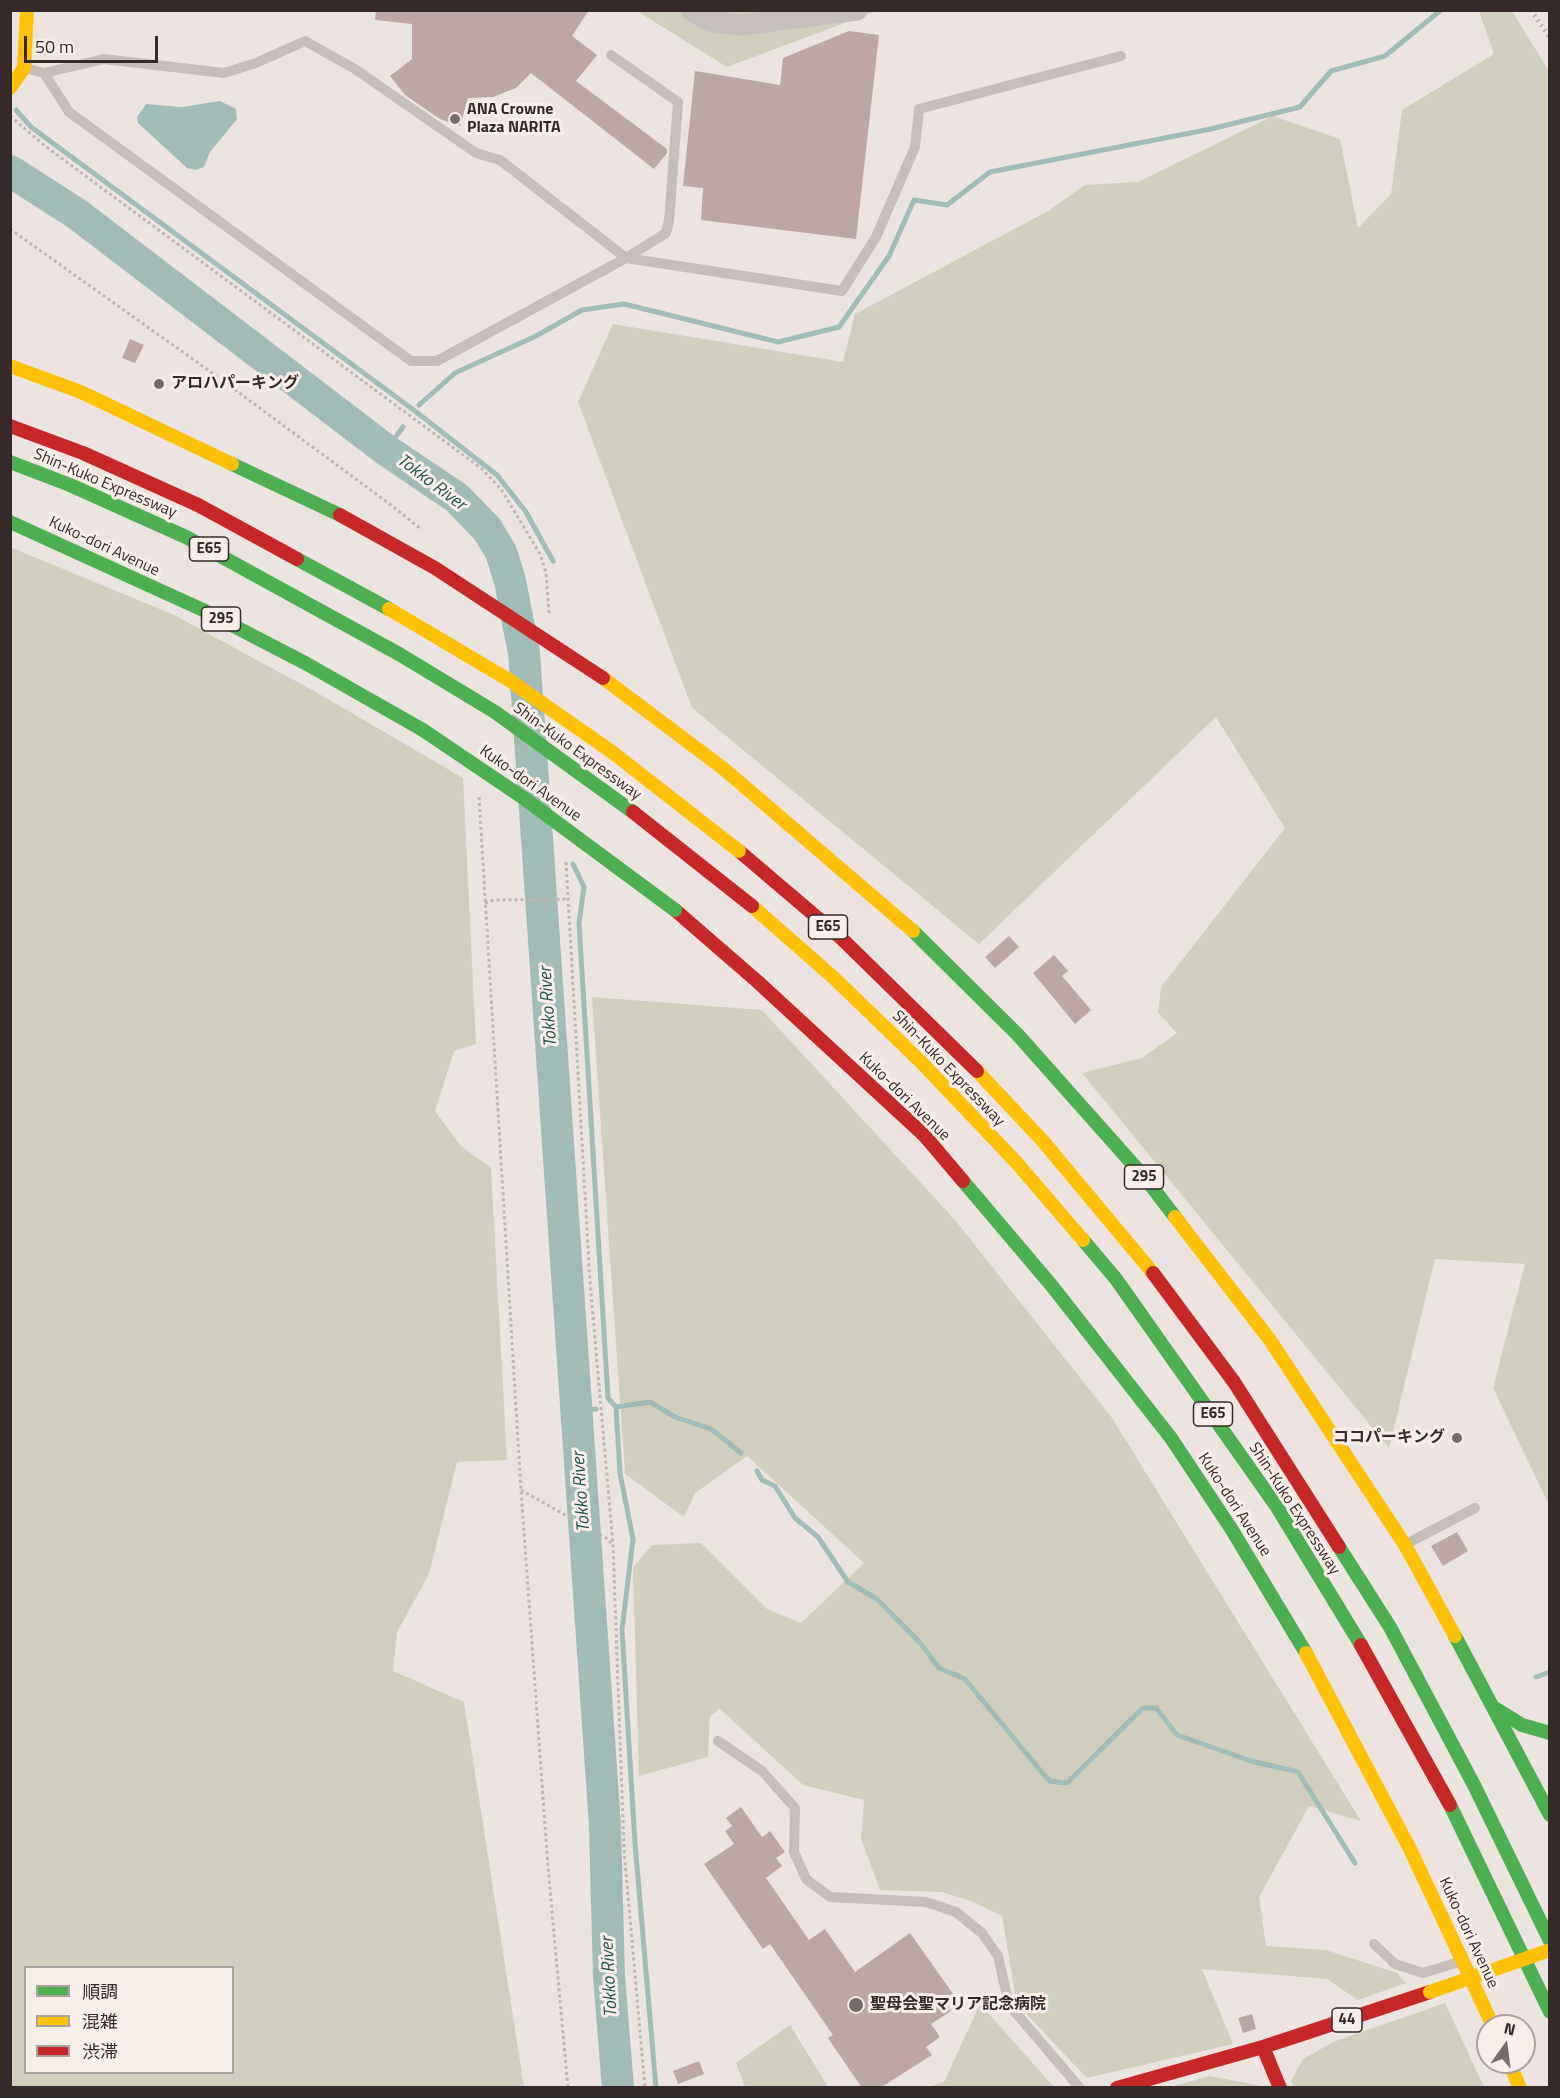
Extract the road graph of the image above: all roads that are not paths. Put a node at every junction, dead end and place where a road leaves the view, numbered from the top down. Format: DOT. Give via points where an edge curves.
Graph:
graph roads {
  1 [pos="27,10"];
  2 [pos="691,10"];
  3 [pos="857,10"];
  4 [pos="611,55"];
  5 [pos="1121,56"];
  6 [pos="24,68"];
  7 [pos="44,73"];
  8 [pos="10,88"];
  9 [pos="626,258"];
  10 [pos="10,366"];
  11 [pos="10,426"];
  12 [pos="10,462"];
  13 [pos="10,522"];
  14 [pos="1475,1508"];
  15 [pos="1405,1545"];
  16 [pos="1496,1709"];
  17 [pos="1550,1733"];
  18 [pos="718,1741"];
  19 [pos="1543,1774"];
  20 [pos="1541,1798"];
  21 [pos="1550,1815"];
  22 [pos="1550,1941"];
  23 [pos="1374,1944"];
  24 [pos="1550,1950"];
  25 [pos="1462,1961"];
  26 [pos="1550,2012"];
  27 [pos="1487,2014"];
  28 [pos="1263,2047"];
  29 [pos="1514,2074"];
  30 [pos="1127,2086"];
  31 [pos="1080,2088"];
  32 [pos="1280,2088"];
  33 [pos="1520,2088"];
  1 -- 6 [label="main road"];
  2 -- 3 [label="street" via="709,21 741,25"];
  4 -- 9 [label="lane" via="678,102 666,233"];
  5 -- 9 [label="lane" via="919,109 915,147 876,237 842,291"];
  6 -- 7 [label="lane"];
  6 -- 8 [label="main road"];
  7 -- 9 [label="lane" via="104,59 224,73 305,41 355,69 476,153 500,160"];
  7 -- 9 [label="lane" via="69,112 411,361 436,361"];
  10 -- 15 [label="main road, 295, bridge" via="81,392 340,515 435,568 603,678 724,769 820,850 921,938 1018,1035 1146,1179 1270,1340"];
  11 -- 22 [label="main road, Shin-Kuko Expressway / E65, bridge" via="83,453 198,505 389,609 509,680 612,752 740,851 840,937 944,1036 1042,1140 1150,1268 1234,1382 1390,1627 1474,1785"];
  12 -- 26 [label="main road, Shin-Kuko Expressway / E65, bridge" via="186,537 399,654 495,712 595,783 752,906 920,1061 1016,1162 1116,1279 1277,1507 1389,1692 1465,1833"];
  13 -- 25 [label="main road, Kuko-dori Avenue / 295, bridge" via="203,610 423,730 525,799 675,910 924,1135 1052,1286 1171,1438 1232,1530 1293,1629 1410,1849"];
  14 -- 15 [label="lane"];
  15 -- 16 [label="main road, 295"];
  16 -- 17 [label="main road" via="1522,1725"];
  16 -- 20 [label="main road, 295"];
  18 -- 31 [label="lane" via="762,1771 795,1808 794,1852 806,1879 830,1897 926,1902 956,1912 982,1933 998,1956 1008,2005"];
  19 -- 20 [label="main road"];
  20 -- 21 [label="main road, 295"];
  23 -- 25 [label="lane" via="1395,1964 1423,1973"];
  24 -- 28 [label="main road, 44, bridge"];
  25 -- 27 [label="main road, Kuko-dori Avenue / 295"];
  28 -- 30 [label="main road, 44"];
  28 -- 32 [label="main road"];
  29 -- 33 [label="main road"];
}
